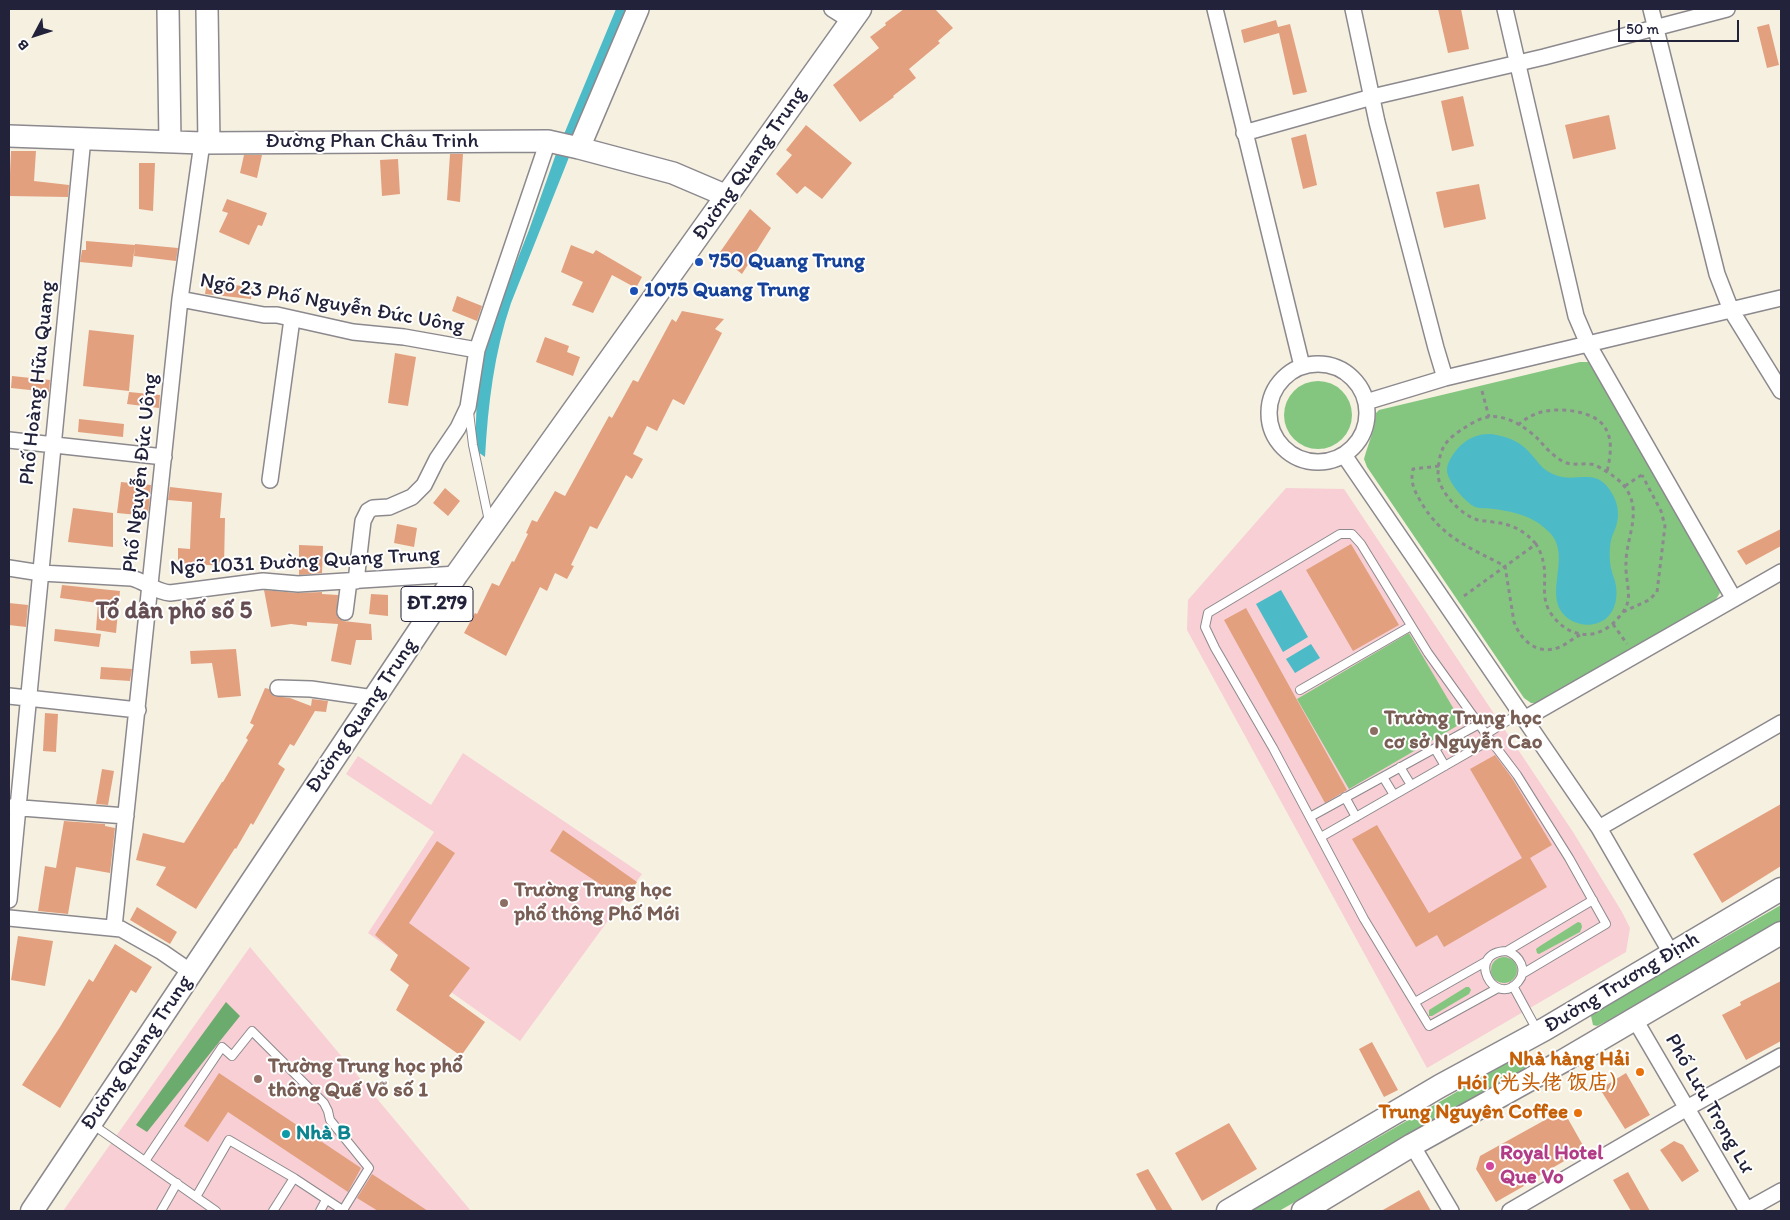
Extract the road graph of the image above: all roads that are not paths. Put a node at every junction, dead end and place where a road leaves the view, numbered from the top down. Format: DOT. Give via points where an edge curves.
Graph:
graph roads {
  1 [pos="168,9"];
  2 [pos="207,9"];
  3 [pos="638,9"];
  4 [pos="832,9"];
  5 [pos="1215,9"];
  6 [pos="1353,9"];
  7 [pos="1505,9"];
  8 [pos="1651,9"];
  9 [pos="1728,9"];
  10 [pos="856,15"];
  11 [pos="1655,28"];
  12 [pos="1518,63"];
  13 [pos="1372,97"];
  14 [pos="1244,133"];
  15 [pos="9,136"];
  16 [pos="83,138"];
  17 [pos="548,141"];
  18 [pos="170,142"];
  19 [pos="206,143"];
  20 [pos="579,148"];
  21 [pos="727,196"];
  22 [pos="1781,298"];
  23 [pos="180,299"];
  24 [pos="1731,310"];
  25 [pos="292,319"];
  26 [pos="1588,344"];
  27 [pos="477,350"];
  28 [pos="1302,366"];
  29 [pos="1445,378"];
  30 [pos="1781,391"];
  31 [pos="1366,402"];
  32 [pos="468,407"];
  33 [pos="9,440"];
  34 [pos="53,445"];
  35 [pos="1344,455"];
  36 [pos="164,458"];
  37 [pos="270,480"];
  38 [pos="491,527"];
  39 [pos="9,568"];
  40 [pos="1781,572"];
  41 [pos="40,573"];
  42 [pos="457,574"];
  43 [pos="352,581"];
  44 [pos="150,585"];
  45 [pos="1734,599"];
  46 [pos="345,612"];
  47 [pos="1411,626"];
  48 [pos="278,688"];
  49 [pos="1300,690"];
  50 [pos="9,696"];
  51 [pos="28,698"];
  52 [pos="374,698"];
  53 [pos="138,710"];
  54 [pos="1522,716"];
  55 [pos="1781,723"];
  56 [pos="1479,724"];
  57 [pos="1488,737"];
  58 [pos="1435,748"];
  59 [pos="1445,766"];
  60 [pos="1400,767"];
  61 [pos="1383,777"];
  62 [pos="1411,785"];
  63 [pos="1394,796"];
  64 [pos="1345,797"];
  65 [pos="13,808"];
  66 [pos="126,816"];
  67 [pos="1310,817"];
  68 [pos="1356,817"];
  69 [pos="1598,828"];
  70 [pos="1321,837"];
  71 [pos="1781,889"];
  72 [pos="9,900"];
  73 [pos="1593,900"];
  74 [pos="9,918"];
  75 [pos="114,927"];
  76 [pos="1781,933"];
  77 [pos="1507,951"];
  78 [pos="1671,953"];
  79 [pos="1487,961"];
  80 [pos="191,972"];
  81 [pos="1522,974"];
  82 [pos="1513,986"];
  83 [pos="1498,988"];
  84 [pos="1415,1002"];
  85 [pos="1634,1018"];
  86 [pos="1541,1031"];
  87 [pos="1781,1056"];
  88 [pos="1563,1061"];
  89 [pos="1687,1108"];
  90 [pos="91,1122"];
  91 [pos="1412,1145"];
  92 [pos="145,1161"];
  93 [pos="294,1178"];
  94 [pos="176,1183"];
  95 [pos="1781,1190"];
  96 [pos="196,1197"];
  97 [pos="326,1200"];
  98 [pos="32,1211"];
  99 [pos="161,1211"];
  100 [pos="216,1211"];
  101 [pos="273,1211"];
  102 [pos="320,1211"];
  103 [pos="344,1211"];
  104 [pos="1228,1211"];
  105 [pos="1303,1211"];
  106 [pos="1452,1211"];
  107 [pos="1510,1211"];
  108 [pos="1746,1211"];
  1 -- 18 [label="main road"];
  2 -- 19 [label="main road"];
  3 -- 20 [label="main road"];
  4 -- 10 [label="street"];
  5 -- 14 [label="street"];
  6 -- 13 [label="street"];
  7 -- 12 [label="street"];
  8 -- 11 [label="street"];
  9 -- 11 [label="street"];
  10 -- 21 [label="main road, Đường Quang Trung / ĐT.279"];
  11 -- 12 [label="street"];
  11 -- 24 [label="street" via="1717,274"];
  12 -- 13 [label="street"];
  12 -- 26 [label="street" via="1576,316"];
  13 -- 14 [label="street"];
  13 -- 29 [label="street"];
  14 -- 28 [label="street"];
  15 -- 16 [label="main road, Đường Phan Châu Trinh"];
  16 -- 18 [label="main road, Đường Phan Châu Trinh"];
  16 -- 34 [label="street, Phố Hoàng Hữu Quang"];
  17 -- 19 [label="main road, Đường Phan Châu Trinh"];
  17 -- 20 [label="main road, Đường Phan Châu Trinh"];
  17 -- 27 [label="street"];
  18 -- 19 [label="main road, Đường Phan Châu Trinh"];
  19 -- 23 [label="street, Phố Nguyễn Đức Uông"];
  20 -- 21 [label="main road, Đường Phan Châu Trinh" via="673,174"];
  21 -- 38 [label="main road, Đường Quang Trung / ĐT.279"];
  22 -- 24 [label="street"];
  23 -- 25 [label="street, Ngõ 23 Phố Nguyễn Đức Uông"];
  23 -- 36 [label="street, Phố Nguyễn Đức Uông"];
  24 -- 26 [label="street"];
  24 -- 30 [label="street"];
  25 -- 27 [label="street, Ngõ 23 Phố Nguyễn Đức Uông" via="353,332"];
  25 -- 37 [label="street"];
  26 -- 29 [label="street"];
  26 -- 45 [label="street"];
  27 -- 32 [label="street"];
  28 -- 31 [label="street" via="1324,364 1345,372 1360,388"];
  28 -- 35 [label="street" via="1281,380 1271,396 1268,415 1273,434 1284,450 1301,459 1320,462"];
  29 -- 31 [label="street"];
  31 -- 35 [label="street" via="1363,432"];
  32 -- 38 [label="lane"];
  32 -- 43 [label="street" via="424,485 412,497 389,507 368,511 363,521"];
  33 -- 34 [label="street"];
  34 -- 36 [label="street"];
  34 -- 41 [label="street, Phố Hoàng Hữu Quang"];
  35 -- 54 [label="street"];
  36 -- 44 [label="street, Phố Nguyễn Đức Uông"];
  38 -- 42 [label="main road, Đường Quang Trung / ĐT.279"];
  39 -- 41 [label="street, Ngõ 1031 Đường Quang Trung"];
  40 -- 45 [label="street"];
  41 -- 44 [label="street, Ngõ 1031 Đường Quang Trung" via="131,578"];
  41 -- 51 [label="street, Phố Hoàng Hữu Quang"];
  42 -- 43 [label="street, Ngõ 1031 Đường Quang Trung"];
  42 -- 52 [label="main road, Đường Quang Trung / ĐT.279"];
  43 -- 44 [label="street, Ngõ 1031 Đường Quang Trung" via="298,584 263,581 180,593 164,592"];
  43 -- 46 [label="street"];
  44 -- 53 [label="street, Phố Nguyễn Đức Uông"];
  45 -- 54 [label="street"];
  47 -- 49 [label="lane"];
  47 -- 56 [label="lane"];
  47 -- 67 [label="lane" via="1352,534 1340,534 1208,613 1205,627 1215,648"];
  48 -- 52 [label="street"];
  50 -- 51 [label="street"];
  51 -- 53 [label="street"];
  51 -- 65 [label="street, Phố Hoàng Hữu Quang"];
  52 -- 80 [label="main road, Đường Quang Trung / ĐT.279"];
  53 -- 66 [label="street, Phố Nguyễn Đức Uông"];
  54 -- 57 [label="lane"];
  54 -- 69 [label="street"];
  55 -- 69 [label="street"];
  56 -- 57 [label="lane"];
  56 -- 58 [label="lane"];
  57 -- 59 [label="lane"];
  57 -- 73 [label="lane" via="1516,775"];
  58 -- 59 [label="lane"];
  58 -- 60 [label="lane"];
  59 -- 62 [label="lane"];
  60 -- 61 [label="lane"];
  60 -- 62 [label="lane"];
  61 -- 63 [label="lane"];
  61 -- 64 [label="lane"];
  62 -- 63 [label="lane"];
  63 -- 68 [label="lane"];
  64 -- 67 [label="lane"];
  64 -- 68 [label="lane"];
  65 -- 66 [label="street"];
  65 -- 72 [label="street, Phố Hoàng Hữu Quang"];
  66 -- 75 [label="street, Phố Nguyễn Đức Uông"];
  67 -- 70 [label="lane"];
  68 -- 70 [label="lane"];
  69 -- 78 [label="street"];
  70 -- 84 [label="lane" via="1364,918"];
  71 -- 78 [label="main road, Đường Trương Định"];
  73 -- 77 [label="lane"];
  73 -- 81 [label="lane" via="1606,924"];
  74 -- 75 [label="street"];
  75 -- 80 [label="street" via="162,952"];
  76 -- 85 [label="main road, Đường Trương Định"];
  77 -- 79 [label="lane" via="1495,953"];
  77 -- 81 [label="lane" via="1518,957"];
  78 -- 86 [label="main road, Đường Trương Định"];
  79 -- 83 [label="lane" via="1486,974 1492,985"];
  79 -- 84 [label="lane"];
  80 -- 90 [label="main road, Đường Quang Trung / ĐT.279"];
  81 -- 82 [label="lane"];
  82 -- 83 [label="lane"];
  82 -- 86 [label="lane"];
  83 -- 84 [label="lane" via="1429,1026"];
  85 -- 88 [label="main road, Đường Trương Định"];
  85 -- 89 [label="street, Phố Lưu Trọng Lư"];
  86 -- 88 [label="main road"];
  86 -- 104 [label="main road, Đường Trương Định" via="1440,1086"];
  87 -- 89 [label="street"];
  88 -- 91 [label="main road, Đường Trương Định"];
  89 -- 107 [label="street"];
  89 -- 108 [label="street, Phố Lưu Trọng Lư"];
  90 -- 92 [label="lane"];
  90 -- 98 [label="main road, Đường Quang Trung / ĐT.279"];
  91 -- 105 [label="main road, Đường Trương Định"];
  91 -- 106 [label="street"];
  92 -- 94 [label="lane"];
  92 -- 103 [label="lane" via="222,1047 232,1056 252,1031 324,1104 330,1120 369,1168"];
  93 -- 96 [label="lane" via="229,1140"];
  93 -- 97 [label="lane"];
  93 -- 101 [label="lane"];
  94 -- 96 [label="lane"];
  94 -- 99 [label="lane"];
  95 -- 108 [label="street"];
  96 -- 100 [label="lane"];
  97 -- 102 [label="lane"];
  97 -- 103 [label="lane"];
}
